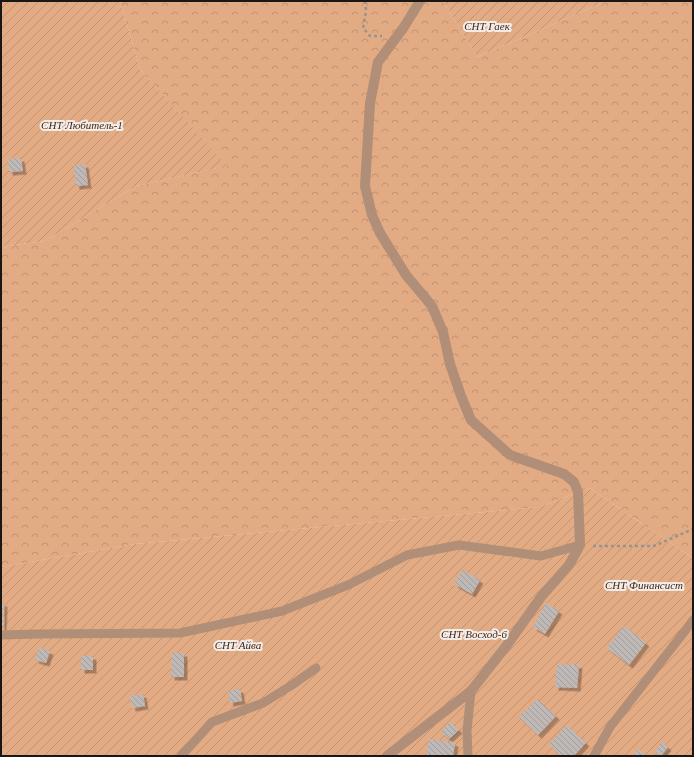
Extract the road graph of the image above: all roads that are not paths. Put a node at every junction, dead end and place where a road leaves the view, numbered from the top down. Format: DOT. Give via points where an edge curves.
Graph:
graph roads {
  1 [pos="420,1"];
  2 [pos="580,545"];
  3 [pos="693,620"];
  4 [pos="1,635"];
  5 [pos="316,668"];
  6 [pos="470,690"];
  7 [pos="181,756"];
  8 [pos="387,756"];
  9 [pos="468,756"];
  10 [pos="594,756"];
  1 -- 2 [label="street" via="378,62 370,102 365,186 372,216 406,275 432,306 444,332 450,364 471,420 510,455 564,474 574,482 578,492"];
  2 -- 4 [label="lane" via="542,556 459,545 407,555 348,585 282,612 180,633"];
  2 -- 6 [label="street" via="569,565 541,597 507,645"];
  3 -- 10 [label="lane" via="610,727"];
  5 -- 7 [label="lane" via="263,703 212,722"];
  6 -- 8 [label="street"];
  6 -- 9 [label="lane"];
}
